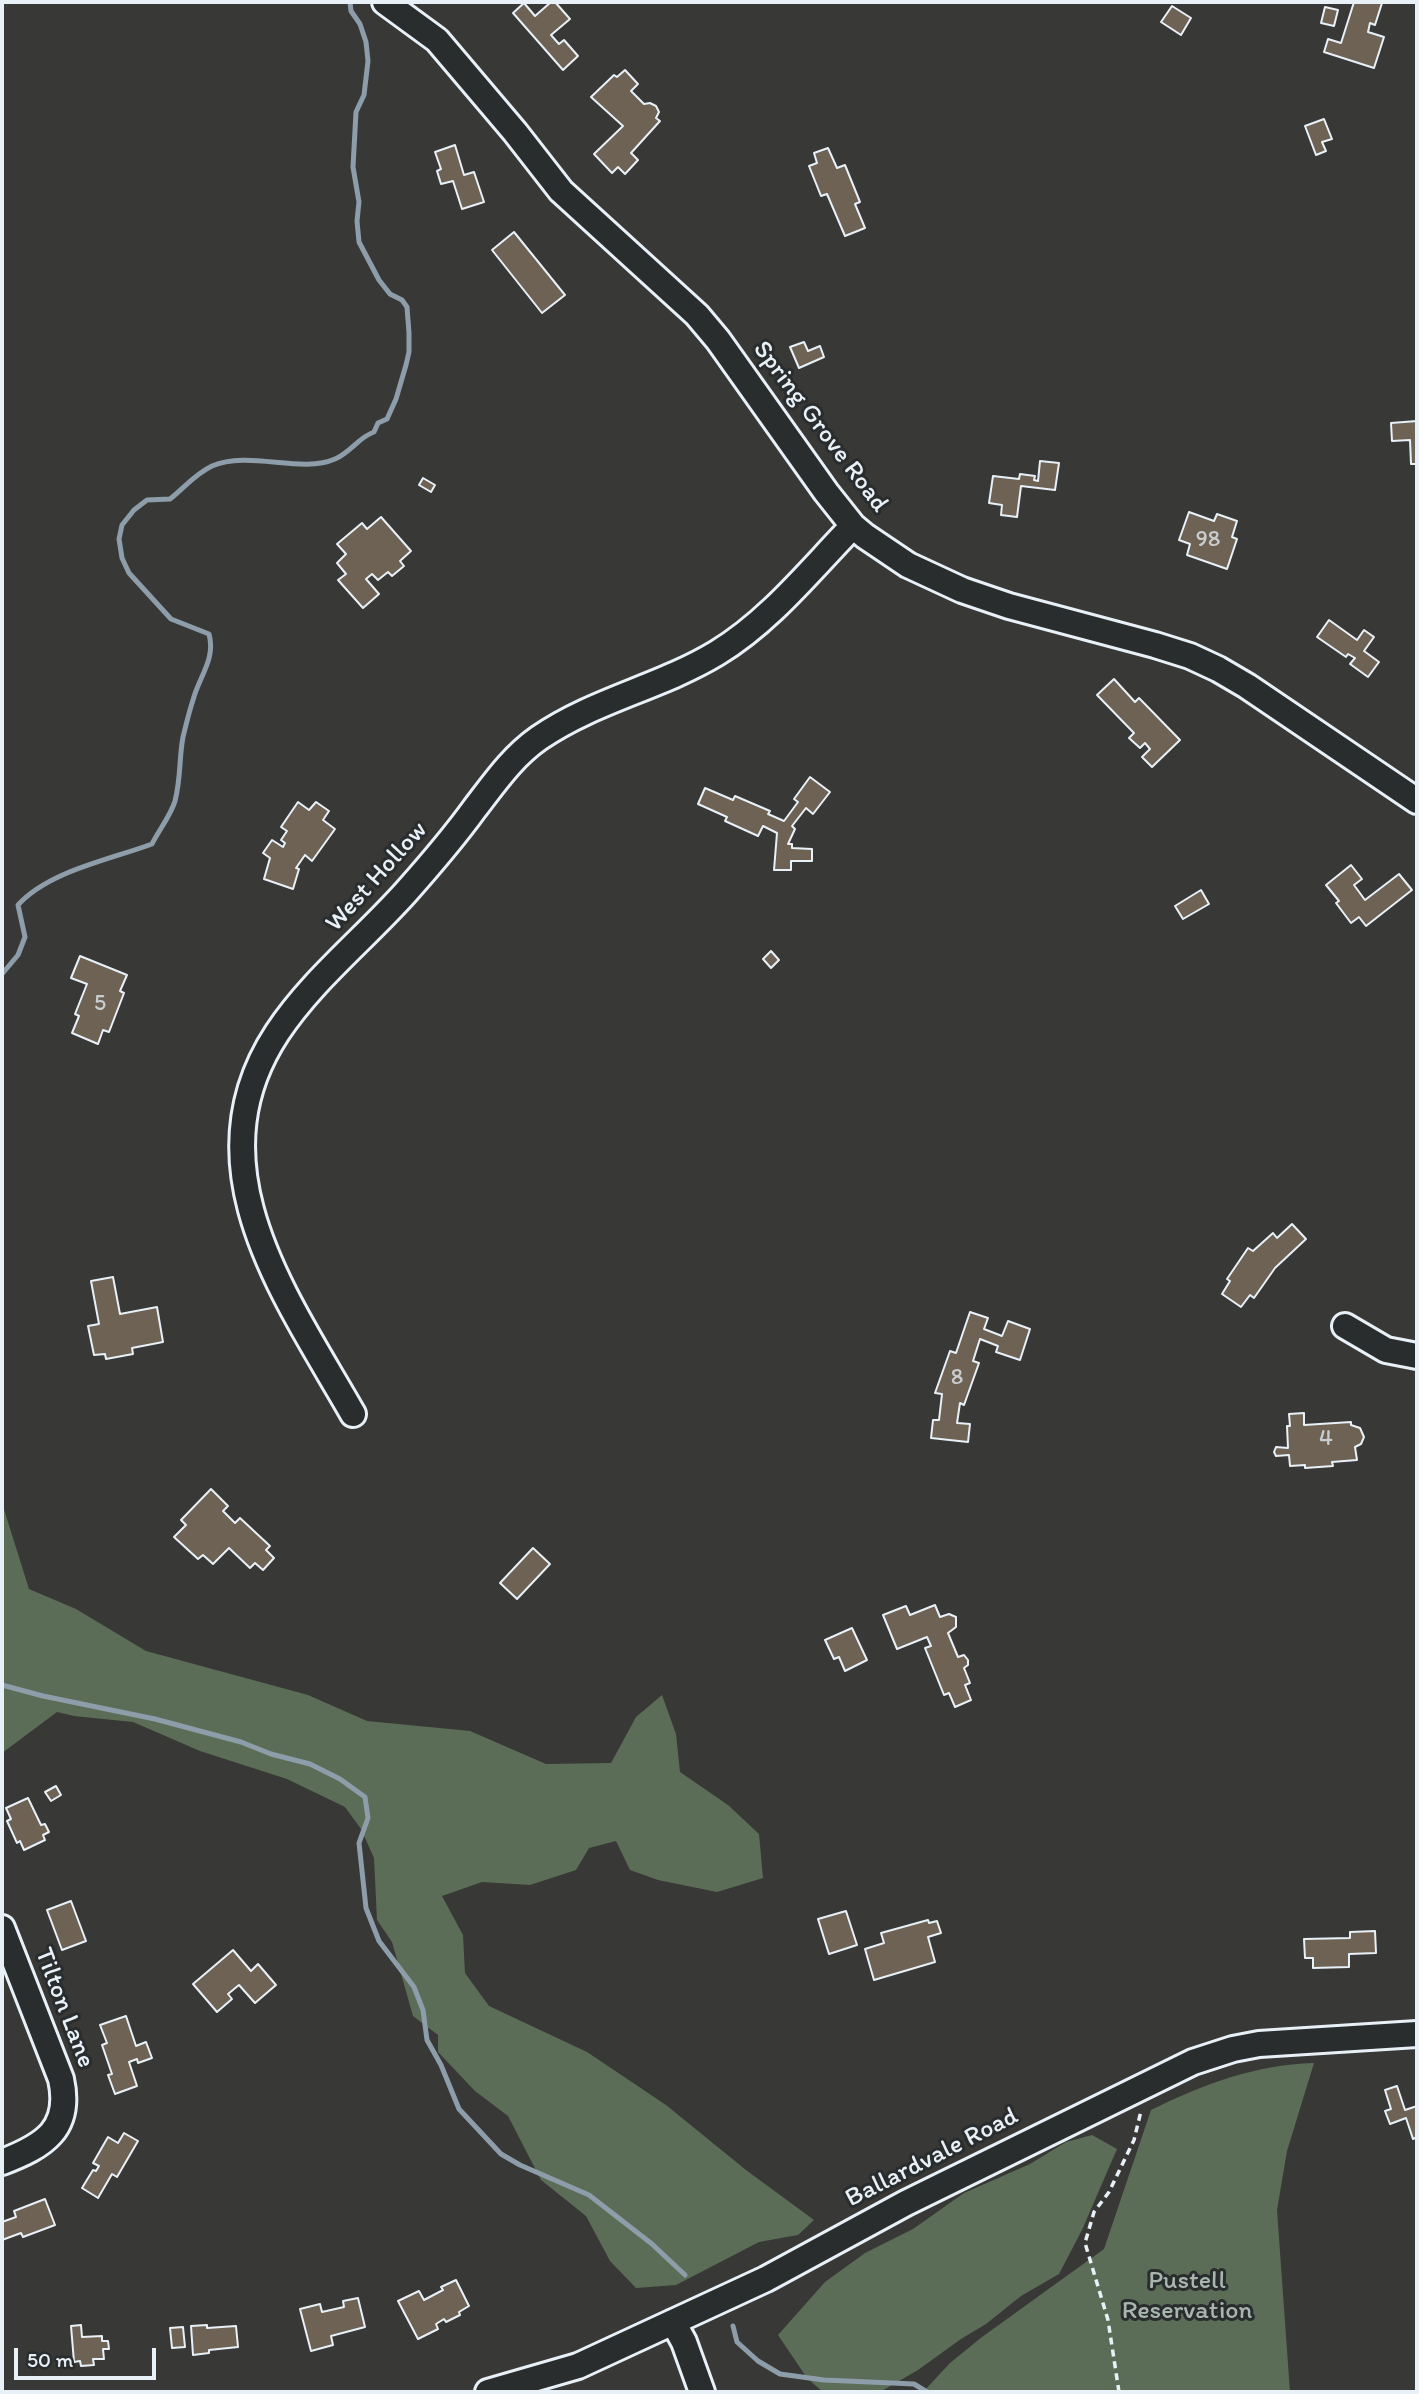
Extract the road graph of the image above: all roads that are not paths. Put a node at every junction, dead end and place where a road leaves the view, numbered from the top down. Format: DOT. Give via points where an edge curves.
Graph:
graph roads {
  1 [pos="385,2"];
  2 [pos="853,526"];
  3 [pos="1417,801"];
  4 [pos="1345,1326"];
  5 [pos="1417,1356"];
  6 [pos="353,1414"];
  7 [pos="2,1928"];
  8 [pos="1417,2034"];
  9 [pos="2,2162"];
  10 [pos="673,2322"];
  11 [pos="488,2392"];
  12 [pos="702,2392"];
  1 -- 2 [label="street, Spring Grove Road" via="437,40 561,191 697,315"];
  2 -- 3 [label="street, Spring Grove Road" via="908,565 962,590 1218,669"];
  2 -- 6 [label="street, West Hollow" via="773,608 729,645 678,673 564,722 516,755 406,892 304,999 269,1046 253,1083 245,1121 242,1154 248,1204 278,1281"];
  4 -- 5 [label="street" via="1387,1350"];
  7 -- 9 [label="street, Tilton Lane" via="61,2079 64,2105 47,2140"];
  8 -- 10 [label="street, Ballardvale Road" via="1270,2043 1193,2062"];
  10 -- 11 [label="street, Ballardvale Road" via="578,2366"];
  10 -- 12 [label="street"];
}
